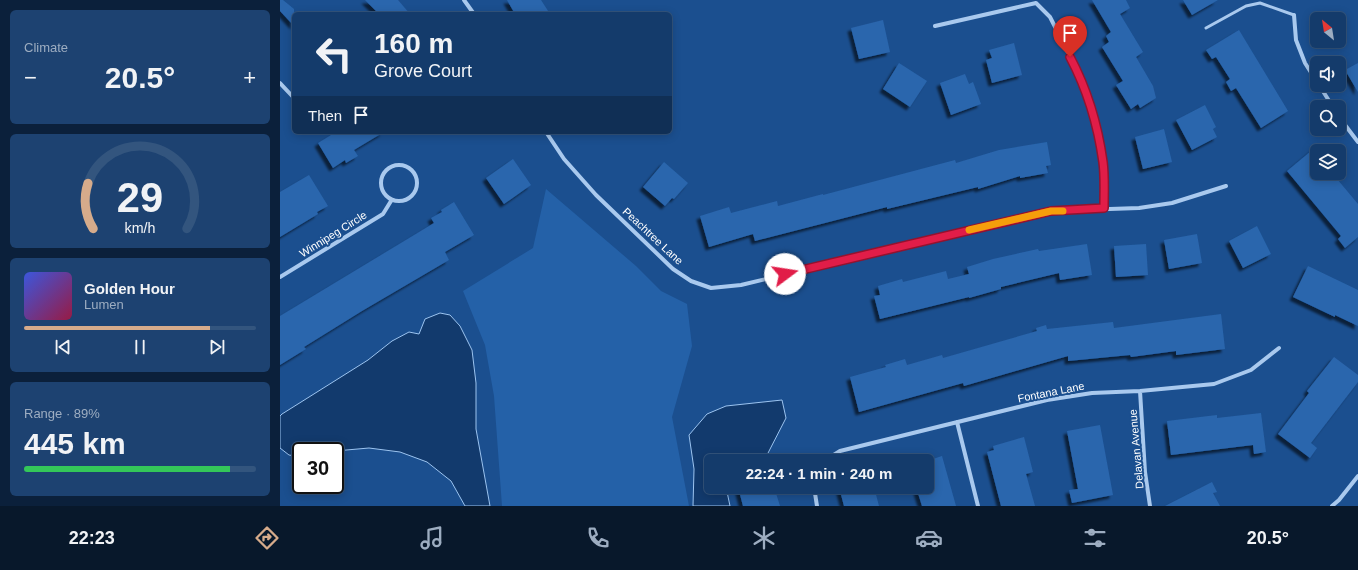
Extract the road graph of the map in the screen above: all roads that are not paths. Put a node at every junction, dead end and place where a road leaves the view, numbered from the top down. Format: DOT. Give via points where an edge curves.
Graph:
graph roads {
  1 [pos="464,0"];
  2 [pos="473,12"];
  3 [pos="1294,15"];
  4 [pos="935,26"];
  5 [pos="1206,28"];
  6 [pos="1310,70"];
  7 [pos="280,83"];
  8 [pos="292,96"];
  9 [pos="1346,126"];
  10 [pos="547,134"];
  11 [pos="1358,142"];
  12 [pos="1226,186"];
  13 [pos="391,201"];
  14 [pos="1104,208"];
  15 [pos="280,277"];
  16 [pos="1279,348"];
  17 [pos="1140,391"];
  18 [pos="957,422"];
  19 [pos="835,454"];
  20 [pos="1358,476"];
  21 [pos="815,494"];
  22 [pos="817,506"];
  23 [pos="978,506"];
  24 [pos="1150,506"];
  25 [pos="1332,506"];
  1 -- 2 [label="street"];
  3 -- 5 [label="lane" via="1260,3 1246,6"];
  3 -- 6 [label="street" via="1296,40"];
  4 -- 14 [label="street" via="1036,3 1050,17 1077,70 1094,114 1103,163"];
  7 -- 8 [label="street"];
  9 -- 11 [label="street"];
  10 -- 14 [label="street, Peachtree Lane" via="564,159 596,195 673,269 691,281 711,288 741,285 1051,211"];
  12 -- 14 [label="street, Peachtree Lane" via="1172,203 1139,208"];
  13 -- 13 [label="street" via="402,202 416,191 415,174 406,166 393,166 383,173 380,179 380,186"];
  13 -- 15 [label="street, Winnipeg Circle" via="383,214"];
  16 -- 17 [label="street, Fontana Lane" via="1251,370 1214,384"];
  17 -- 18 [label="street, Fontana Lane" via="1092,393 1047,400"];
  17 -- 24 [label="street, Delavan Avenue" via="1145,472"];
  18 -- 19 [label="street, Fontana Lane"];
  18 -- 23 [label="street"];
  20 -- 25 [label="street"];
  21 -- 22 [label="street"];
}
